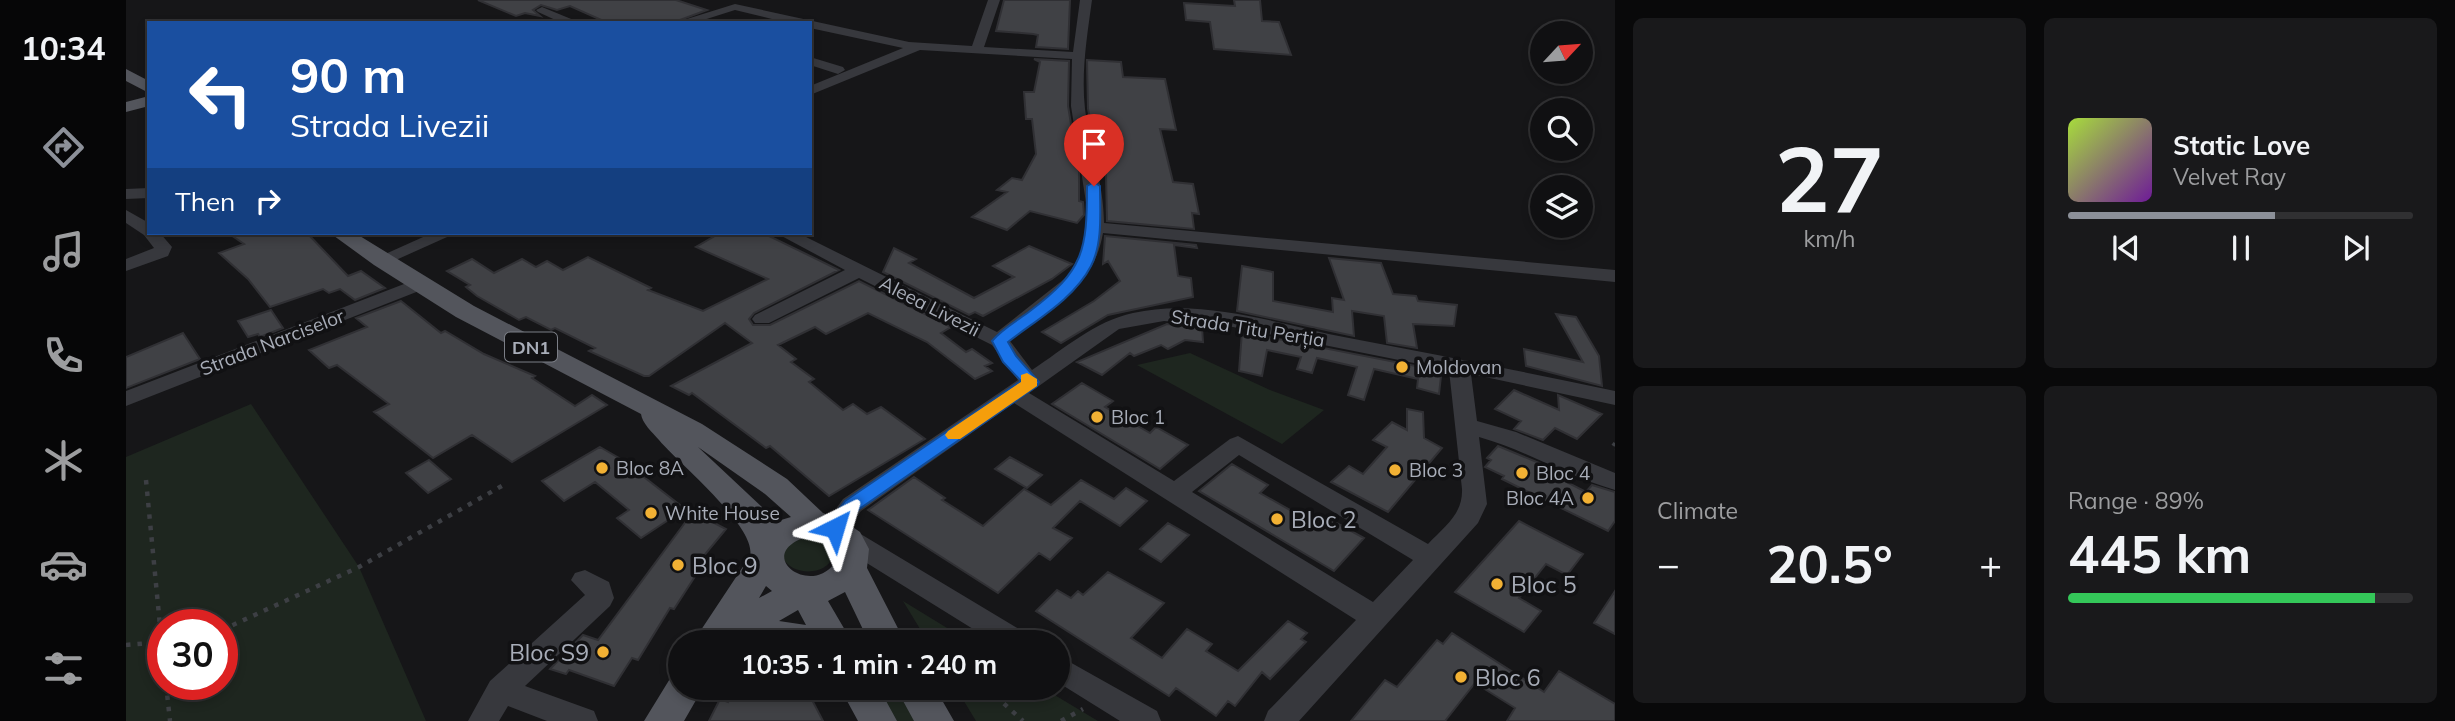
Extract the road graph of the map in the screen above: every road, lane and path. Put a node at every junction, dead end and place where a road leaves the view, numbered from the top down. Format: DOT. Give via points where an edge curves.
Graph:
graph roads {
  1 [pos="758,0"];
  2 [pos="994,0"];
  3 [pos="1086,0"];
  4 [pos="743,7"];
  5 [pos="542,10"];
  6 [pos="567,21"];
  7 [pos="686,21"];
  8 [pos="796,21"];
  9 [pos="812,24"];
  10 [pos="917,47"];
  11 [pos="977,48"];
  12 [pos="1080,56"];
  13 [pos="812,62"];
  14 [pos="126,74"];
  15 [pos="812,80"];
  16 [pos="812,90"];
  17 [pos="141,99"];
  18 [pos="147,193"];
  19 [pos="126,194"];
  20 [pos="126,215"];
  21 [pos="1094,227"];
  22 [pos="147,230"];
  23 [pos="153,235"];
  24 [pos="344,235"];
  25 [pos="442,235"];
  26 [pos="789,235"];
  27 [pos="381,261"];
  28 [pos="126,265"];
  29 [pos="860,270"];
  30 [pos="1615,276"];
  31 [pos="417,285"];
  32 [pos="762,319"];
  33 [pos="1000,341"];
  34 [pos="1459,365"];
  35 [pos="1023,388"];
  36 [pos="1615,398"];
  37 [pos="126,399"];
  38 [pos="647,406"];
  39 [pos="1467,426"];
  40 [pos="1615,443"];
  41 [pos="1615,449"];
  42 [pos="146,480"];
  43 [pos="1615,482"];
  44 [pos="507,483"];
  45 [pos="1175,493"];
  46 [pos="837,540"];
  47 [pos="767,553"];
  48 [pos="1431,558"];
  49 [pos="585,580"];
  50 [pos="804,590"];
  51 [pos="159,609"];
  52 [pos="1376,618"];
  53 [pos="238,623"];
  54 [pos="720,630"];
  55 [pos="739,630"];
  56 [pos="827,630"];
  57 [pos="881,630"];
  58 [pos="996,630"];
  59 [pos="147,643"];
  60 [pos="126,645"];
  61 [pos="1070,675"];
  62 [pos="501,690"];
  63 [pos="168,700"];
  64 [pos="676,700"];
  65 [pos="866,700"];
  66 [pos="922,700"];
  67 [pos="1000,700"];
  68 [pos="1088,707"];
  69 [pos="170,721"];
  70 [pos="484,721"];
  71 [pos="583,721"];
  72 [pos="663,721"];
  73 [pos="878,721"];
  74 [pos="935,721"];
  75 [pos="1023,721"];
  76 [pos="1061,721"];
  77 [pos="1146,721"];
  78 [pos="1279,721"];
  1 -- 4 [label="street"];
  2 -- 11 [label="street"];
  3 -- 12 [label="street"];
  4 -- 7 [label="street"];
  4 -- 8 [label="street"];
  5 -- 6 [label="street"];
  9 -- 10 [label="street"];
  10 -- 11 [label="street"];
  10 -- 16 [label="street"];
  11 -- 12 [label="street"];
  12 -- 21 [label="street" via="1078,109 1094,186"];
  13 -- 15 [label="street" via="838,70"];
  14 -- 17 [label="main road"];
  18 -- 19 [label="street"];
  20 -- 22 [label="street"];
  21 -- 30 [label="street"];
  21 -- 33 [label="street" via="1085,265 1072,284"];
  23 -- 28 [label="street" via="162,251"];
  24 -- 27 [label="main road, DN1"];
  25 -- 27 [label="street"];
  26 -- 29 [label="street, Aleea Livezii"];
  27 -- 31 [label="main road, DN1"];
  29 -- 32 [label="street, Aleea Livezii"];
  29 -- 33 [label="street, Aleea Livezii"];
  31 -- 37 [label="street, Strada Narciselor"];
  31 -- 38 [label="main road, DN1"];
  33 -- 35 [label="street"];
  34 -- 35 [label="street, Strada Titu Perția" via="1227,321 1155,315 1112,326"];
  34 -- 36 [label="street, Strada Titu Perția"];
  34 -- 39 [label="street"];
  35 -- 45 [label="street"];
  35 -- 46 [label="street, Strada Titu Perția" via="852,505"];
  38 -- 46 [label="main road, DN1" via="776,486"];
  38 -- 47 [label="main road, DN1" via="752,516"];
  39 -- 43 [label="street" via="1508,437"];
  39 -- 48 [label="street" via="1475,504 1469,517"];
  40 -- 41 [label="path"];
  42 -- 51 [label="path"];
  44 -- 53 [label="path" via="359,567"];
  45 -- 48 [label="street" via="1238,444"];
  45 -- 52 [label="street"];
  46 -- 47 [label="main road" via="785,529"];
  46 -- 50 [label="main road" via="832,584"];
  46 -- 57 [label="main road, DN1"];
  46 -- 58 [label="street"];
  47 -- 50 [label="main road, DN1" via="777,580"];
  47 -- 54 [label="main road"];
  48 -- 52 [label="street"];
  49 -- 62 [label="street" via="599,590 600,598"];
  50 -- 55 [label="main road"];
  50 -- 56 [label="main road"];
  52 -- 78 [label="street"];
  59 -- 60 [label="path"];
  61 -- 77 [label="street"];
  62 -- 70 [label="street"];
  62 -- 71 [label="street"];
  63 -- 69 [label="path"];
  64 -- 72 [label="main road"];
  65 -- 73 [label="main road"];
  66 -- 74 [label="main road"];
  67 -- 75 [label="path"];
  68 -- 76 [label="path"];
}
